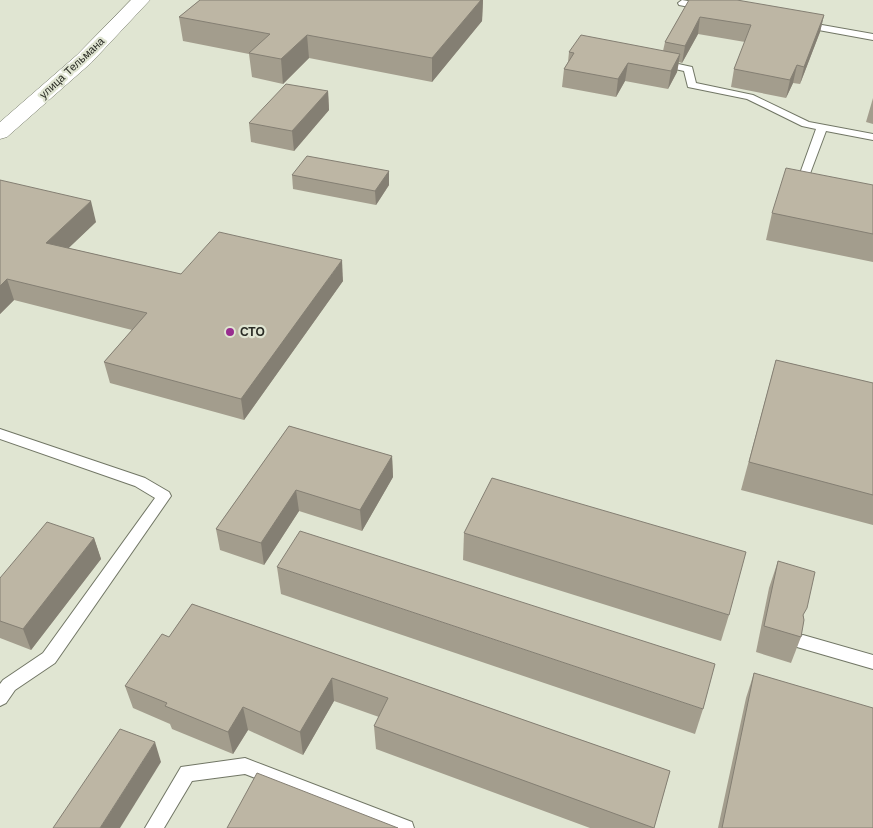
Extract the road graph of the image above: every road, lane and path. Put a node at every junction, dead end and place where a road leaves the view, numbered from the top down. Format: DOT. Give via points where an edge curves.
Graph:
graph roads {
  1 [pos="141,0"];
  2 [pos="682,3"];
  3 [pos="711,8"];
  4 [pos="797,23"];
  5 [pos="873,37"];
  6 [pos="650,61"];
  7 [pos="822,127"];
  8 [pos="0,133"];
  9 [pos="873,137"];
  10 [pos="820,193"];
  11 [pos="0,434"];
  12 [pos="803,642"];
  13 [pos="873,662"];
  14 [pos="0,698"];
  15 [pos="154,828"];
  16 [pos="405,828"];
  1 -- 8 [label="street, улица Тельмана" via="84,59"];
  2 -- 3 [label="lane"];
  4 -- 5 [label="lane"];
  6 -- 7 [label="lane" via="689,69 691,85 750,97 806,124"];
  7 -- 9 [label="lane"];
  7 -- 10 [label="lane" via="804,178 811,191"];
  11 -- 14 [label="lane" via="140,482 164,496 49,658 9,685"];
  12 -- 13 [label="lane"];
  15 -- 16 [label="lane" via="187,773 245,766"];
}
